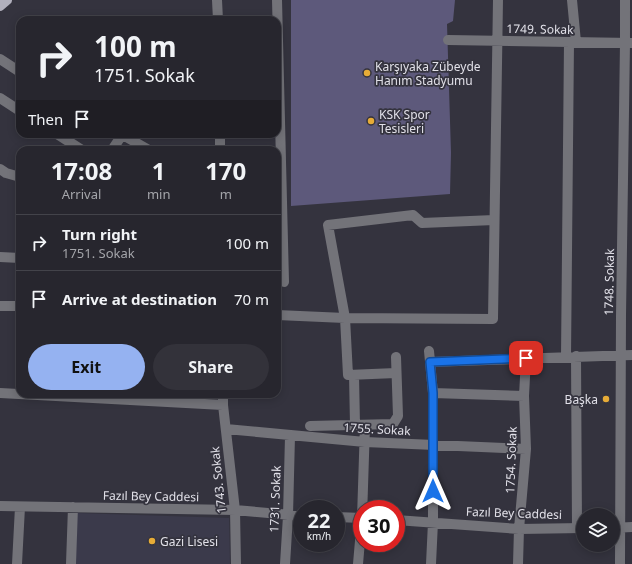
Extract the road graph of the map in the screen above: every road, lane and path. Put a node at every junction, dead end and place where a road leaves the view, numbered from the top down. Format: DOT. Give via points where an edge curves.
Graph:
graph roads {
  1 [pos="7,0"];
  2 [pos="217,0"];
  3 [pos="277,0"];
  4 [pos="498,0"];
  5 [pos="572,0"];
  6 [pos="625,0"];
  7 [pos="0,6"];
  8 [pos="218,16"];
  9 [pos="277,16"];
  10 [pos="448,40"];
  11 [pos="497,41"];
  12 [pos="573,42"];
  13 [pos="629,43"];
  14 [pos="0,59"];
  15 [pos="16,69"];
  16 [pos="0,98"];
  17 [pos="16,108"];
  18 [pos="63,138"];
  19 [pos="129,138"];
  20 [pos="76,146"];
  21 [pos="142,146"];
  22 [pos="281,167"];
  23 [pos="0,169"];
  24 [pos="16,176"];
  25 [pos="494,220"];
  26 [pos="0,257"];
  27 [pos="16,258"];
  28 [pos="284,282"];
  29 [pos="0,306"];
  30 [pos="16,306"];
  31 [pos="281,315"];
  32 [pos="345,318"];
  33 [pos="632,355"];
  34 [pos="621,356"];
  35 [pos="396,357"];
  36 [pos="571,357"];
  37 [pos="526,358"];
  38 [pos="396,373"];
  39 [pos="354,375"];
  40 [pos="0,393"];
  41 [pos="433,393"];
  42 [pos="16,394"];
  43 [pos="524,396"];
  44 [pos="112,398"];
  45 [pos="223,398"];
  46 [pos="223,405"];
  47 [pos="360,425"];
  48 [pos="310,426"];
  49 [pos="226,429"];
  50 [pos="290,436"];
  51 [pos="365,442"];
  52 [pos="433,445"];
  53 [pos="526,449"];
  54 [pos="363,500"];
  55 [pos="0,506"];
  56 [pos="20,507"];
  57 [pos="73,508"];
  58 [pos="579,508"];
  59 [pos="617,508"];
  60 [pos="235,510"];
  61 [pos="288,516"];
  62 [pos="293,516"];
  63 [pos="405,520"];
  64 [pos="433,522"];
  65 [pos="632,527"];
  66 [pos="576,528"];
  67 [pos="620,528"];
  68 [pos="520,529"];
  69 [pos="359,552"];
  70 [pos="619,552"];
  71 [pos="17,564"];
  72 [pos="71,564"];
  73 [pos="236,564"];
  74 [pos="284,564"];
  75 [pos="358,564"];
  76 [pos="431,564"];
  77 [pos="518,564"];
  78 [pos="620,564"];
  1 -- 7 [label="main road"];
  2 -- 8 [label="street"];
  3 -- 9 [label="street"];
  4 -- 11 [label="street"];
  5 -- 12 [label="street"];
  6 -- 13 [label="street, 1748. Sokak"];
  10 -- 11 [label="street, 1749. Sokak"];
  11 -- 12 [label="street, 1749. Sokak"];
  11 -- 25 [label="street"];
  12 -- 13 [label="street, 1749. Sokak"];
  12 -- 36 [label="street"];
  13 -- 34 [label="street, 1748. Sokak"];
  14 -- 15 [label="street"];
  16 -- 17 [label="street"];
  18 -- 20 [label="street"];
  19 -- 21 [label="street"];
  22 -- 28 [label="street"];
  23 -- 24 [label="street"];
  25 -- 32 [label="street" via="493,319"];
  25 -- 32 [label="street" via="422,223 413,215 328,225"];
  26 -- 27 [label="street"];
  29 -- 30 [label="street"];
  31 -- 32 [label="street"];
  32 -- 39 [label="street" via="348,375"];
  33 -- 34 [label="street"];
  34 -- 36 [label="street"];
  34 -- 59 [label="street, 1748. Sokak"];
  35 -- 38 [label="street"];
  36 -- 37 [label="street"];
  36 -- 58 [label="street"];
  37 -- 41 [label="street" via="429,356"];
  37 -- 43 [label="street, 1754. Sokak"];
  38 -- 39 [label="street"];
  38 -- 47 [label="street" via="398,416 393,424"];
  39 -- 47 [label="street"];
  40 -- 42 [label="street"];
  41 -- 43 [label="street"];
  41 -- 52 [label="street"];
  43 -- 53 [label="street, 1754. Sokak"];
  44 -- 46 [label="street"];
  45 -- 46 [label="street, 1743. Sokak"];
  46 -- 49 [label="street, 1743. Sokak"];
  47 -- 48 [label="street"];
  47 -- 51 [label="street"];
  49 -- 50 [label="street, 1755. Sokak"];
  49 -- 60 [label="street, 1743. Sokak"];
  50 -- 51 [label="street, 1755. Sokak"];
  50 -- 61 [label="street, 1731. Sokak"];
  51 -- 52 [label="street, 1755. Sokak"];
  51 -- 54 [label="street"];
  52 -- 53 [label="street, 1755. Sokak"];
  52 -- 64 [label="street"];
  53 -- 68 [label="street, 1754. Sokak"];
  55 -- 56 [label="street, Fazıl Bey Caddesi"];
  56 -- 57 [label="street, Fazıl Bey Caddesi"];
  56 -- 71 [label="street"];
  57 -- 60 [label="street, Fazıl Bey Caddesi"];
  57 -- 72 [label="street"];
  60 -- 61 [label="street, Fazıl Bey Caddesi"];
  60 -- 73 [label="street, 1743. Sokak"];
  61 -- 62 [label="street, Fazıl Bey Caddesi"];
  61 -- 74 [label="street, 1731. Sokak"];
  63 -- 64 [label="street, Fazıl Bey Caddesi"];
  64 -- 68 [label="street, Fazıl Bey Caddesi"];
  64 -- 76 [label="street"];
  65 -- 67 [label="street"];
  66 -- 68 [label="street, Fazıl Bey Caddesi"];
  68 -- 77 [label="street, 1754. Sokak"];
  69 -- 75 [label="street"];
  70 -- 78 [label="street, 1748. Sokak"];
}
